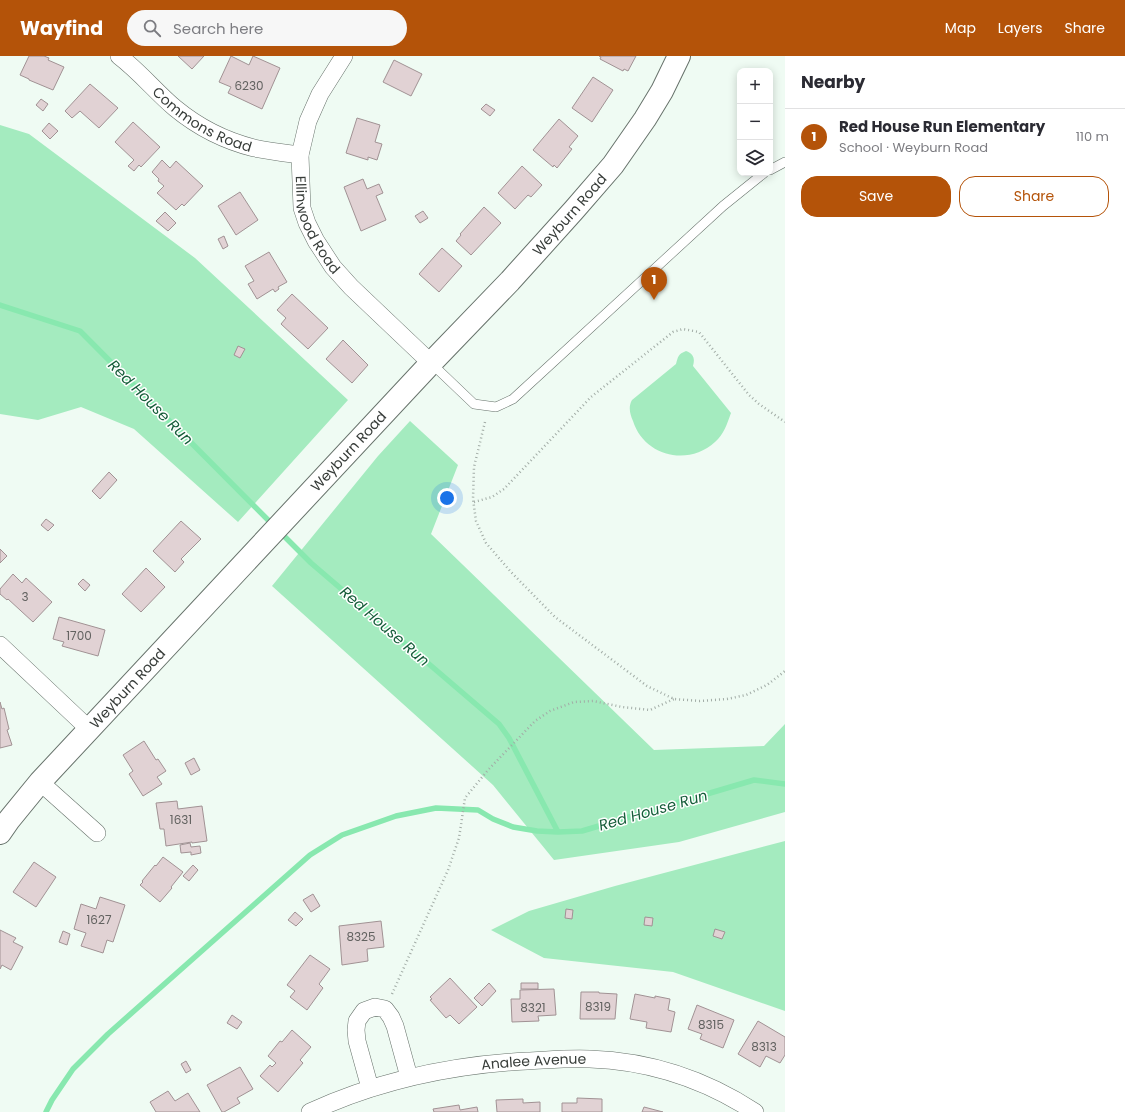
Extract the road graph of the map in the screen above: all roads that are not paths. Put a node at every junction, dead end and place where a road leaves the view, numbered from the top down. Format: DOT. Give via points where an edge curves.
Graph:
graph roads {
  1 [pos="120,56"];
  2 [pos="344,56"];
  3 [pos="679,56"];
  4 [pos="300,155"];
  5 [pos="785,162"];
  6 [pos="773,168"];
  7 [pos="760,176"];
  8 [pos="431,363"];
  9 [pos="0,645"];
  10 [pos="89,729"];
  11 [pos="40,782"];
  12 [pos="0,833"];
  13 [pos="97,833"];
  14 [pos="408,1077"];
  15 [pos="370,1088"];
  16 [pos="310,1112"];
  17 [pos="755,1112"];
  1 -- 4 [label="street, Commons Road" via="176,108 208,131 254,148"];
  2 -- 4 [label="street, Ellinwood Road" via="320,94 308,121"];
  3 -- 8 [label="street, Weyburn Road" via="662,91 613,165 510,281"];
  4 -- 8 [label="street, Ellinwood Road" via="302,208 322,250 333,267 351,286"];
  5 -- 6 [label="lane"];
  7 -- 8 [label="lane" via="723,206 513,399 496,407 474,404"];
  8 -- 10 [label="street, Weyburn Road"];
  9 -- 10 [label="street"];
  10 -- 11 [label="street, Weyburn Road"];
  11 -- 12 [label="street, Weyburn Road"];
  11 -- 13 [label="street"];
  14 -- 15 [label="street, Analee Avenue"];
  14 -- 15 [label="street" via="391,1017 385,1009 375,1007 364,1011 357,1021 356,1030"];
  14 -- 17 [label="street, Analee Avenue" via="433,1071 506,1062 590,1059 617,1061 644,1065 690,1079 738,1101"];
  15 -- 16 [label="street, Analee Avenue"];
}
